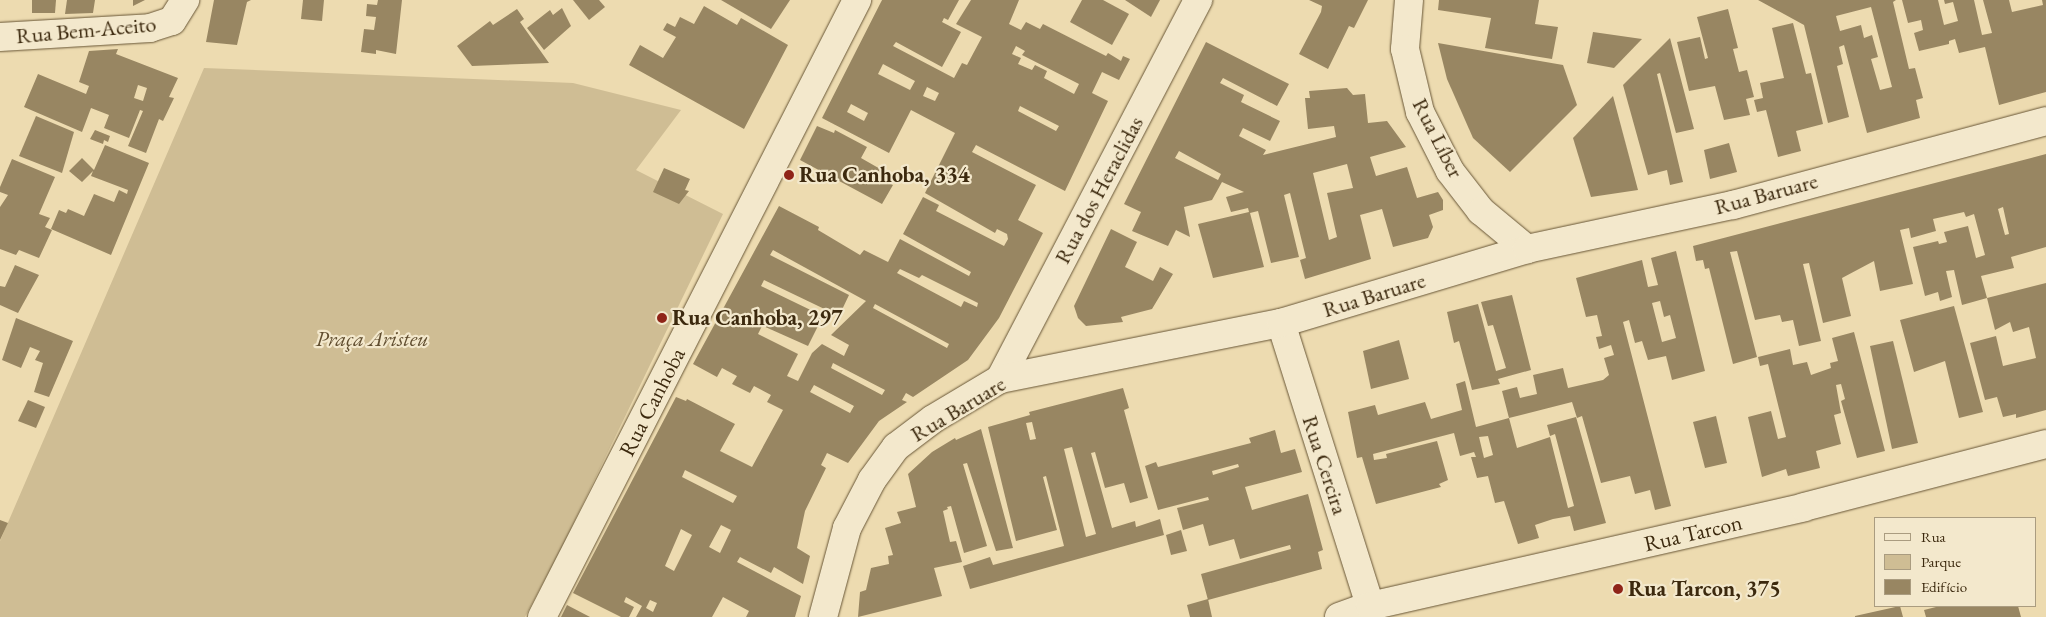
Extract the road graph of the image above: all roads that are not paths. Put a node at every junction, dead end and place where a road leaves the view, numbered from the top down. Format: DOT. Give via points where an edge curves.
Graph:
graph roads {
  1 [pos="857,0"];
  2 [pos="1198,0"];
  3 [pos="1409,0"];
  4 [pos="179,11"];
  5 [pos="0,38"];
  6 [pos="2046,122"];
  7 [pos="1528,249"];
  8 [pos="1281,323"];
  9 [pos="1000,379"];
  10 [pos="2046,444"];
  11 [pos="1370,606"];
  12 [pos="542,617"];
  13 [pos="824,617"];
  14 [pos="1339,617"];
  1 -- 12 [label="street, Rua Canhoba"];
  2 -- 9 [label="street, Rua dos Heraclidas"];
  3 -- 7 [label="street, Rua Líber" via="1406,49 1420,112 1450,171 1481,210"];
  4 -- 5 [label="street, Rua Bem-Aceito" via="150,28"];
  6 -- 7 [label="street, Rua Baruare" via="1733,205"];
  7 -- 8 [label="street, Rua Baruare"];
  8 -- 9 [label="street, Rua Baruare"];
  8 -- 11 [label="street, Rua Cercira"];
  9 -- 13 [label="street, Rua Baruare" via="933,419 891,454 872,480 847,528"];
  10 -- 11 [label="street, Rua Tarcon" via="1795,510"];
  11 -- 14 [label="street, Rua Tarcon"];
}
